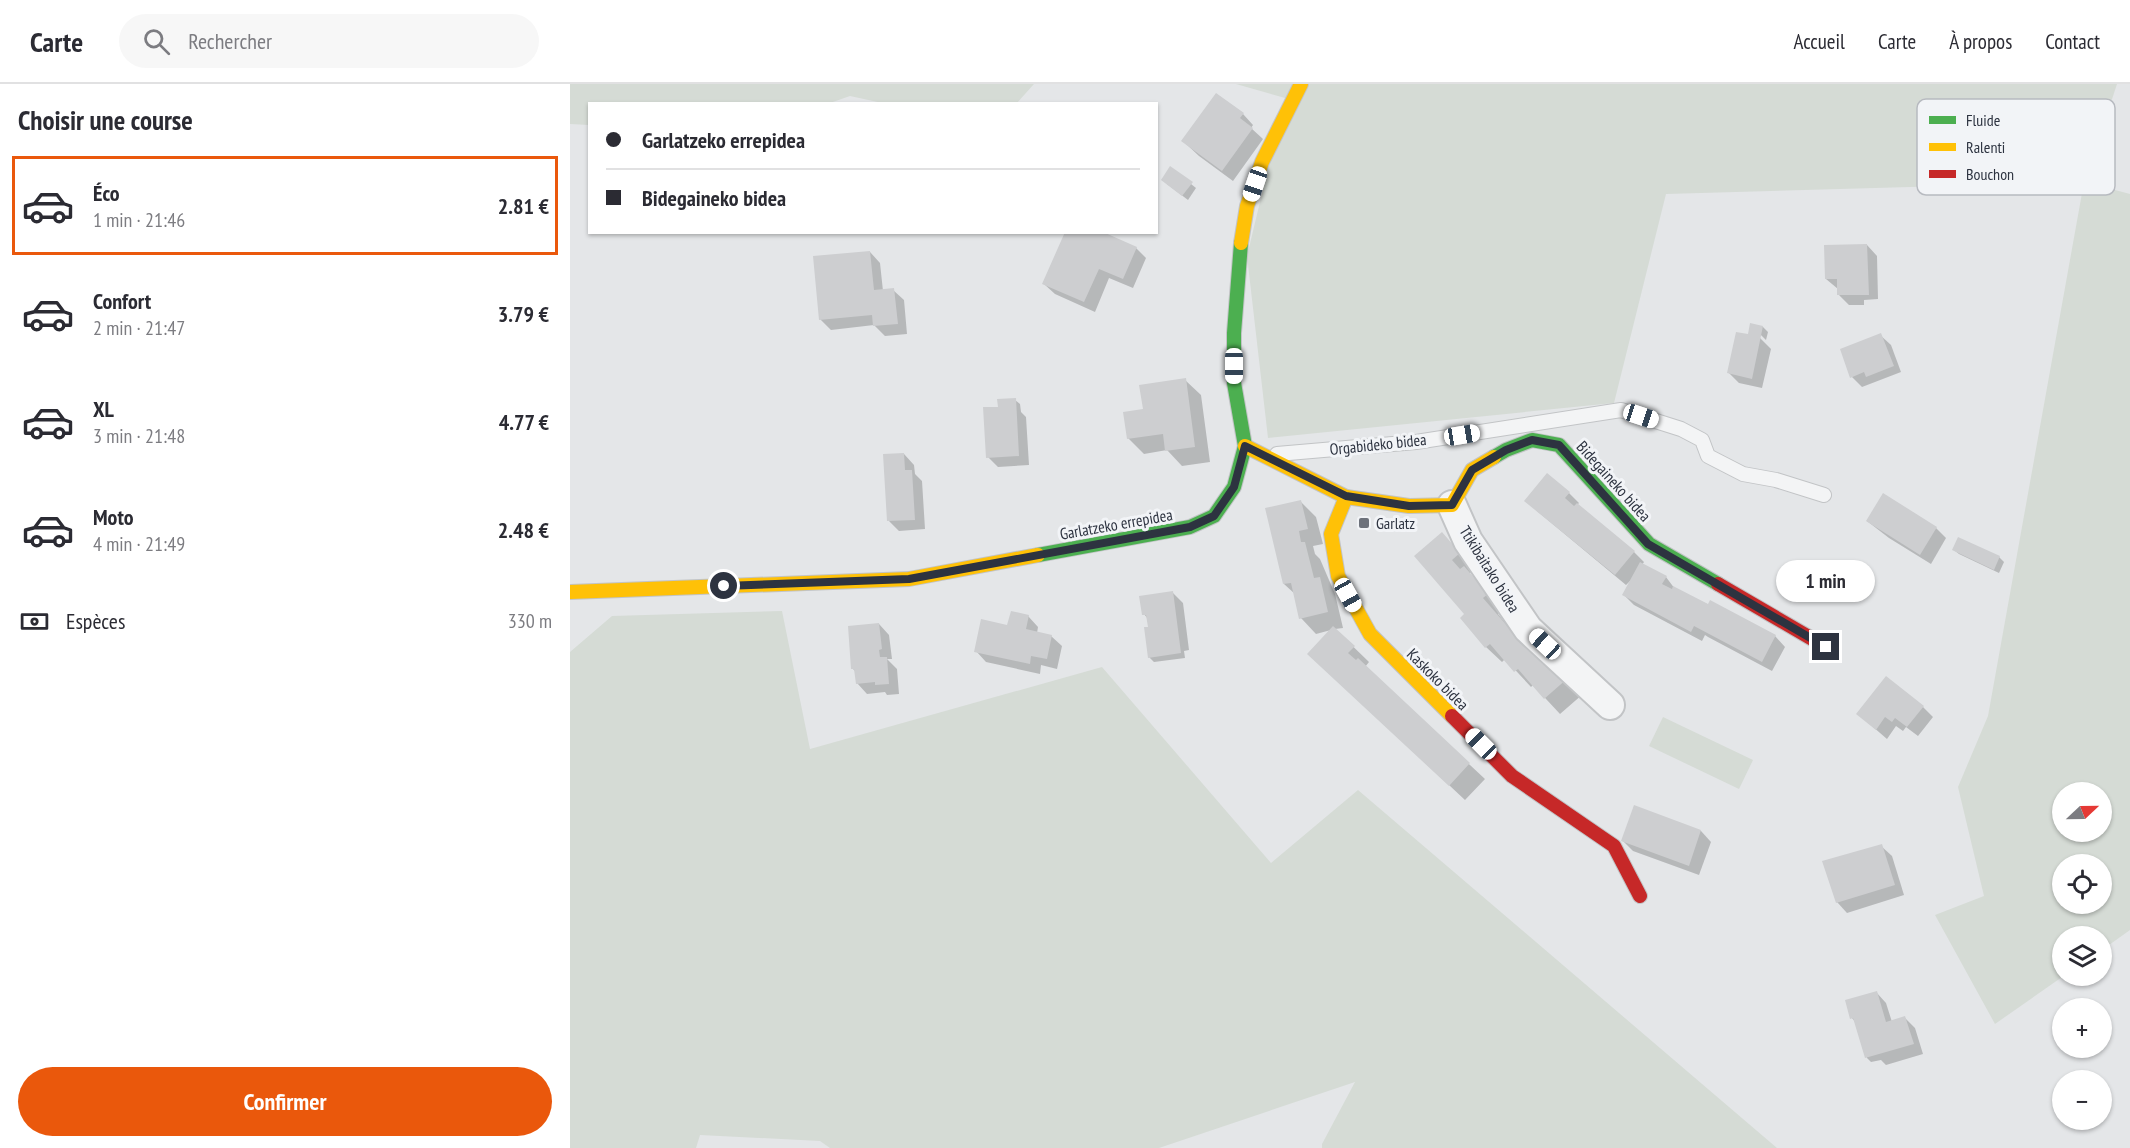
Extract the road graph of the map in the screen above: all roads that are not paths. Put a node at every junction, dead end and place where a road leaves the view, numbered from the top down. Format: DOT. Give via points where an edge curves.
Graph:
graph roads {
  1 [pos="1301,84"];
  2 [pos="1245,446"];
  3 [pos="1263,455"];
  4 [pos="1824,495"];
  5 [pos="1346,496"];
  6 [pos="1452,505"];
  7 [pos="570,592"];
  8 [pos="1826,647"];
  9 [pos="1610,705"];
  10 [pos="1640,896"];
  1 -- 2 [label="street, Garlatzeko errepidea" via="1262,162 1247,206 1234,333 1234,383"];
  2 -- 3 [label="street"];
  2 -- 7 [label="street, Garlatzeko errepidea" via="1234,487 1214,516 1190,527 909,579"];
  3 -- 4 [label="lane, Orgabideko bidea" via="1416,442 1621,410 1681,429 1702,440 1708,456 1743,474"];
  3 -- 5 [label="street"];
  5 -- 6 [label="street" via="1409,506"];
  5 -- 10 [label="street, Kaskoko bidea" via="1331,534 1338,576 1370,634 1512,776 1614,846"];
  6 -- 8 [label="street, Bidegaineko bidea" via="1472,470 1506,450 1532,440 1559,445 1648,544"];
  6 -- 9 [label="street, Ttikibaitako bidea" via="1468,541 1528,629"];
}
